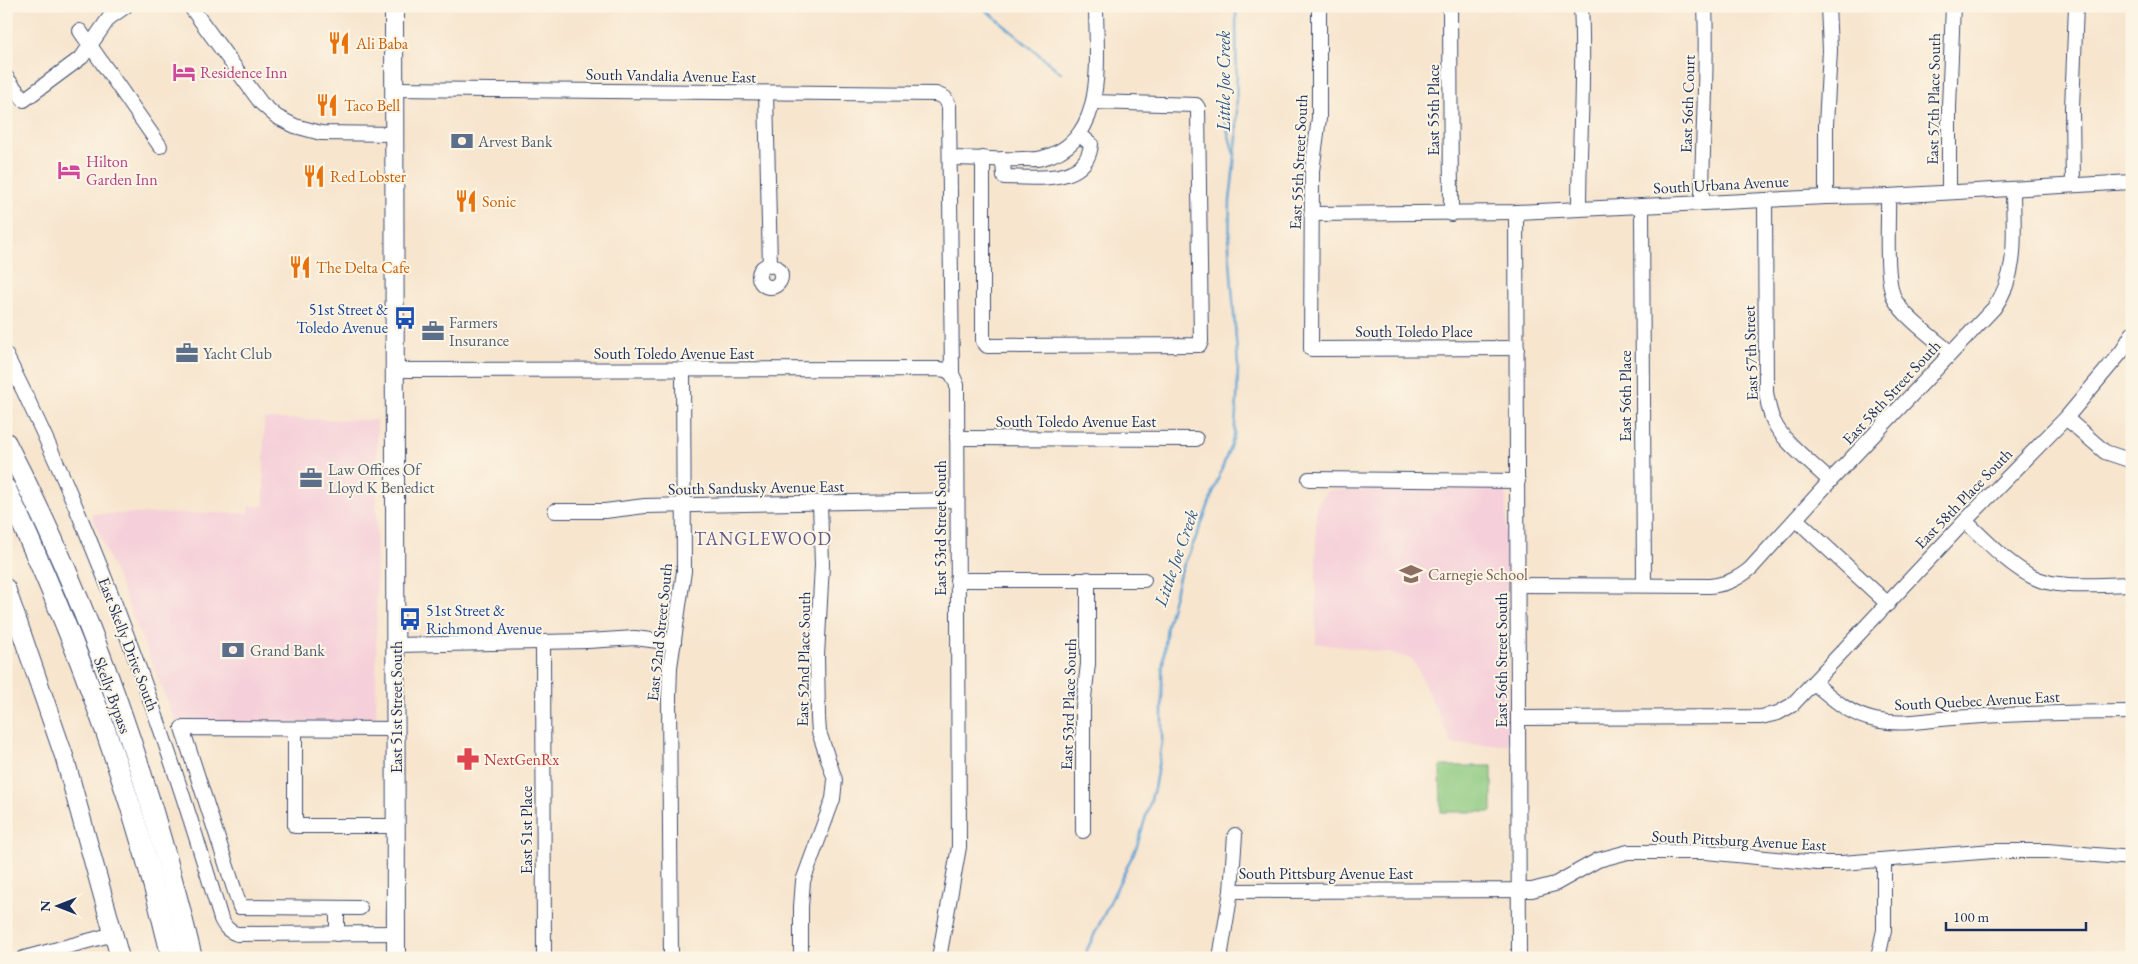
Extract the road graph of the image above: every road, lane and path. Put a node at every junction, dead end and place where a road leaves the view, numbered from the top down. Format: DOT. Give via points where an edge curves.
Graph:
graph roads {
  1 [pos="126,6"];
  2 [pos="190,6"];
  3 [pos="394,6"];
  4 [pos="1096,6"];
  5 [pos="1319,6"];
  6 [pos="1450,6"];
  7 [pos="1581,6"];
  8 [pos="1705,6"];
  9 [pos="1828,6"];
  10 [pos="1953,6"];
  11 [pos="2076,6"];
  12 [pos="80,31"];
  13 [pos="90,46"];
  14 [pos="6,77"];
  15 [pos="394,89"];
  16 [pos="766,93"];
  17 [pos="945,98"];
  18 [pos="1093,102"];
  19 [pos="395,134"];
  20 [pos="1079,134"];
  21 [pos="160,146"];
  22 [pos="950,158"];
  23 [pos="982,158"];
  24 [pos="1004,159"];
  25 [pos="2132,182"];
  26 [pos="2073,186"];
  27 [pos="2013,189"];
  28 [pos="1949,192"];
  29 [pos="1888,196"];
  30 [pos="1826,197"];
  31 [pos="1765,200"];
  32 [pos="1702,203"];
  33 [pos="1642,206"];
  34 [pos="1579,209"];
  35 [pos="1516,212"];
  36 [pos="1311,214"];
  37 [pos="1450,214"];
  38 [pos="770,266"];
  39 [pos="2132,334"];
  40 [pos="1517,348"];
  41 [pos="1311,349"];
  42 [pos="1951,353"];
  43 [pos="6,355"];
  44 [pos="395,370"];
  45 [pos="683,370"];
  46 [pos="952,374"];
  47 [pos="2066,418"];
  48 [pos="6,426"];
  49 [pos="957,438"];
  50 [pos="1196,439"];
  51 [pos="6,443"];
  52 [pos="2132,461"];
  53 [pos="1309,479"];
  54 [pos="1518,480"];
  55 [pos="1830,481"];
  56 [pos="6,489"];
  57 [pos="31,491"];
  58 [pos="957,500"];
  59 [pos="820,503"];
  60 [pos="683,505"];
  61 [pos="556,511"];
  62 [pos="1796,520"];
  63 [pos="1965,521"];
  64 [pos="1088,579"];
  65 [pos="957,580"];
  66 [pos="1144,580"];
  67 [pos="2132,584"];
  68 [pos="1518,585"];
  69 [pos="1644,585"];
  70 [pos="6,588"];
  71 [pos="1888,604"];
  72 [pos="543,642"];
  73 [pos="674,643"];
  74 [pos="396,645"];
  75 [pos="1814,682"];
  76 [pos="2132,712"];
  77 [pos="1518,718"];
  78 [pos="396,729"];
  79 [pos="295,730"];
  80 [pos="396,826"];
  81 [pos="1083,831"];
  82 [pos="1235,835"];
  83 [pos="222,852"];
  84 [pos="203,858"];
  85 [pos="2132,858"];
  86 [pos="1884,860"];
  87 [pos="1231,891"];
  88 [pos="1519,891"];
  89 [pos="337,908"];
  90 [pos="360,908"];
  91 [pos="396,933"];
  92 [pos="114,934"];
  93 [pos="337,934"];
  94 [pos="24,958"];
  95 [pos="120,958"];
  96 [pos="172,958"];
  97 [pos="192,958"];
  98 [pos="396,958"];
  99 [pos="544,958"];
  100 [pos="671,958"];
  101 [pos="801,958"];
  102 [pos="939,958"];
  103 [pos="1220,958"];
  104 [pos="1519,958"];
  105 [pos="1878,958"];
  1 -- 13 [label="street" via="109,18"];
  2 -- 19 [label="street" via="261,102 277,117 321,133"];
  3 -- 15 [label="main road, East 51st Street South"];
  4 -- 18 [label="street"];
  5 -- 36 [label="street, East 55th Street South" via="1319,118 1312,171"];
  6 -- 37 [label="street, East 55th Place"];
  7 -- 34 [label="street" via="1584,68"];
  8 -- 32 [label="street, East 56th Court" via="1707,39"];
  9 -- 30 [label="street"];
  10 -- 28 [label="street, East 57th Place South"];
  11 -- 26 [label="street"];
  12 -- 13 [label="street"];
  13 -- 14 [label="street" via="82,57 24,100"];
  13 -- 21 [label="street"];
  15 -- 16 [label="street, South Vandalia Avenue East"];
  15 -- 19 [label="main road, East 51st Street South"];
  16 -- 17 [label="street, South Vandalia Avenue East" via="936,94"];
  16 -- 38 [label="street"];
  17 -- 22 [label="street, East 53rd Street South" via="949,106"];
  18 -- 20 [label="street" via="1092,112"];
  18 -- 23 [label="street" via="1196,105 1198,108 1199,345 987,346 984,341"];
  19 -- 44 [label="main road, East 51st Street South"];
  20 -- 24 [label="street" via="1061,150 1042,159"];
  20 -- 24 [label="street" via="1091,144 1090,155 1071,174 1004,177"];
  22 -- 23 [label="street"];
  22 -- 46 [label="street, East 53rd Street South"];
  23 -- 24 [label="street"];
  25 -- 26 [label="street, South Urbana Avenue"];
  26 -- 27 [label="street, South Urbana Avenue"];
  27 -- 28 [label="street, South Urbana Avenue"];
  27 -- 42 [label="street, East 58th Street South" via="2013,253 2009,283 1994,308"];
  28 -- 29 [label="street, South Urbana Avenue"];
  29 -- 30 [label="street, South Urbana Avenue"];
  29 -- 42 [label="street" via="1891,288 1904,311"];
  30 -- 31 [label="street, South Urbana Avenue"];
  31 -- 32 [label="street, South Urbana Avenue"];
  31 -- 55 [label="street, East 57th Street" via="1766,392 1770,413 1783,436"];
  32 -- 33 [label="street, South Urbana Avenue"];
  33 -- 34 [label="street, South Urbana Avenue"];
  33 -- 69 [label="street, East 56th Place"];
  34 -- 35 [label="street, South Urbana Avenue"];
  35 -- 37 [label="street, South Urbana Avenue"];
  35 -- 40 [label="street, East 56th Street South"];
  36 -- 37 [label="street, South Urbana Avenue"];
  36 -- 41 [label="street, East 55th Street South"];
  39 -- 47 [label="street, East 58th Place South" via="2123,350"];
  40 -- 41 [label="street, South Toledo Place"];
  40 -- 54 [label="street, East 56th Street South"];
  42 -- 55 [label="street, East 58th Street South"];
  43 -- 84 [label="street, East Skelly Drive South" via="59,469 121,620"];
  44 -- 45 [label="street, South Toledo Avenue East"];
  44 -- 74 [label="main road, East 51st Street South"];
  45 -- 46 [label="street, South Toledo Avenue East" via="939,369"];
  45 -- 60 [label="street, East 52nd Street South"];
  46 -- 49 [label="street, East 53rd Street South" via="957,385"];
  47 -- 52 [label="street" via="2105,452"];
  47 -- 63 [label="street, East 58th Place South"];
  48 -- 57 [label="highway"];
  49 -- 50 [label="street, South Toledo Avenue East"];
  49 -- 58 [label="street, East 53rd Street South"];
  51 -- 57 [label="highway, Skelly Bypass"];
  53 -- 54 [label="street"];
  54 -- 68 [label="street, East 56th Street South"];
  55 -- 62 [label="street, East 58th Street South"];
  56 -- 96 [label="highway, Skelly Bypass" via="39,559 99,709 145,855"];
  57 -- 97 [label="highway, Skelly Bypass" via="113,692 157,825"];
  58 -- 59 [label="street, South Sandusky Avenue East"];
  58 -- 65 [label="street, East 53rd Street South"];
  59 -- 60 [label="street, South Sandusky Avenue East"];
  59 -- 101 [label="street, East 52nd Place South" via="822,565 817,656 818,718 819,732 835,780 833,799 803,881"];
  60 -- 61 [label="street, South Sandusky Avenue East"];
  60 -- 73 [label="street, East 52nd Street South" via="684,571"];
  62 -- 69 [label="street, East 58th Street South" via="1738,579 1710,586"];
  62 -- 71 [label="street"];
  63 -- 67 [label="street" via="2034,578 2064,584"];
  63 -- 71 [label="street, East 58th Place South"];
  64 -- 65 [label="street"];
  64 -- 66 [label="street"];
  64 -- 81 [label="street, East 53rd Place South"];
  65 -- 102 [label="street, East 53rd Street South" via="958,846"];
  68 -- 69 [label="street"];
  68 -- 77 [label="street, East 56th Street South"];
  70 -- 92 [label="main road" via="65,759"];
  71 -- 75 [label="street, East 58th Place South"];
  72 -- 73 [label="street" via="635,638"];
  72 -- 74 [label="street"];
  72 -- 99 [label="street, East 51st Place"];
  73 -- 100 [label="street, East 52nd Street South" via="669,705"];
  74 -- 78 [label="main road, East 51st Street South"];
  75 -- 76 [label="street, South Quebec Avenue East" via="1855,714 1890,722"];
  75 -- 77 [label="street" via="1792,705 1761,718"];
  77 -- 88 [label="street, East 56th Street South"];
  78 -- 79 [label="street"];
  78 -- 80 [label="main road, East 51st Street South"];
  79 -- 80 [label="street" via="295,826"];
  79 -- 83 [label="street" via="182,728"];
  80 -- 91 [label="main road, East 51st Street South"];
  82 -- 87 [label="street"];
  83 -- 84 [label="street"];
  83 -- 89 [label="street" via="240,907"];
  84 -- 93 [label="street, East Skelly Drive South" via="221,919 230,931 237,934"];
  85 -- 86 [label="street, South Pittsburg Avenue East" via="2047,851 1993,851"];
  86 -- 88 [label="street, South Pittsburg Avenue East" via="1817,864 1706,852 1628,852 1598,860 1545,888"];
  86 -- 105 [label="street" via="1884,930"];
  87 -- 88 [label="street, South Pittsburg Avenue East"];
  87 -- 103 [label="street"];
  88 -- 104 [label="street, East 56th Street South"];
  89 -- 90 [label="street"];
  89 -- 93 [label="street"];
  91 -- 93 [label="street"];
  91 -- 98 [label="main road, East 51st Street South"];
  92 -- 94 [label="street"];
  92 -- 95 [label="main road"];
}
